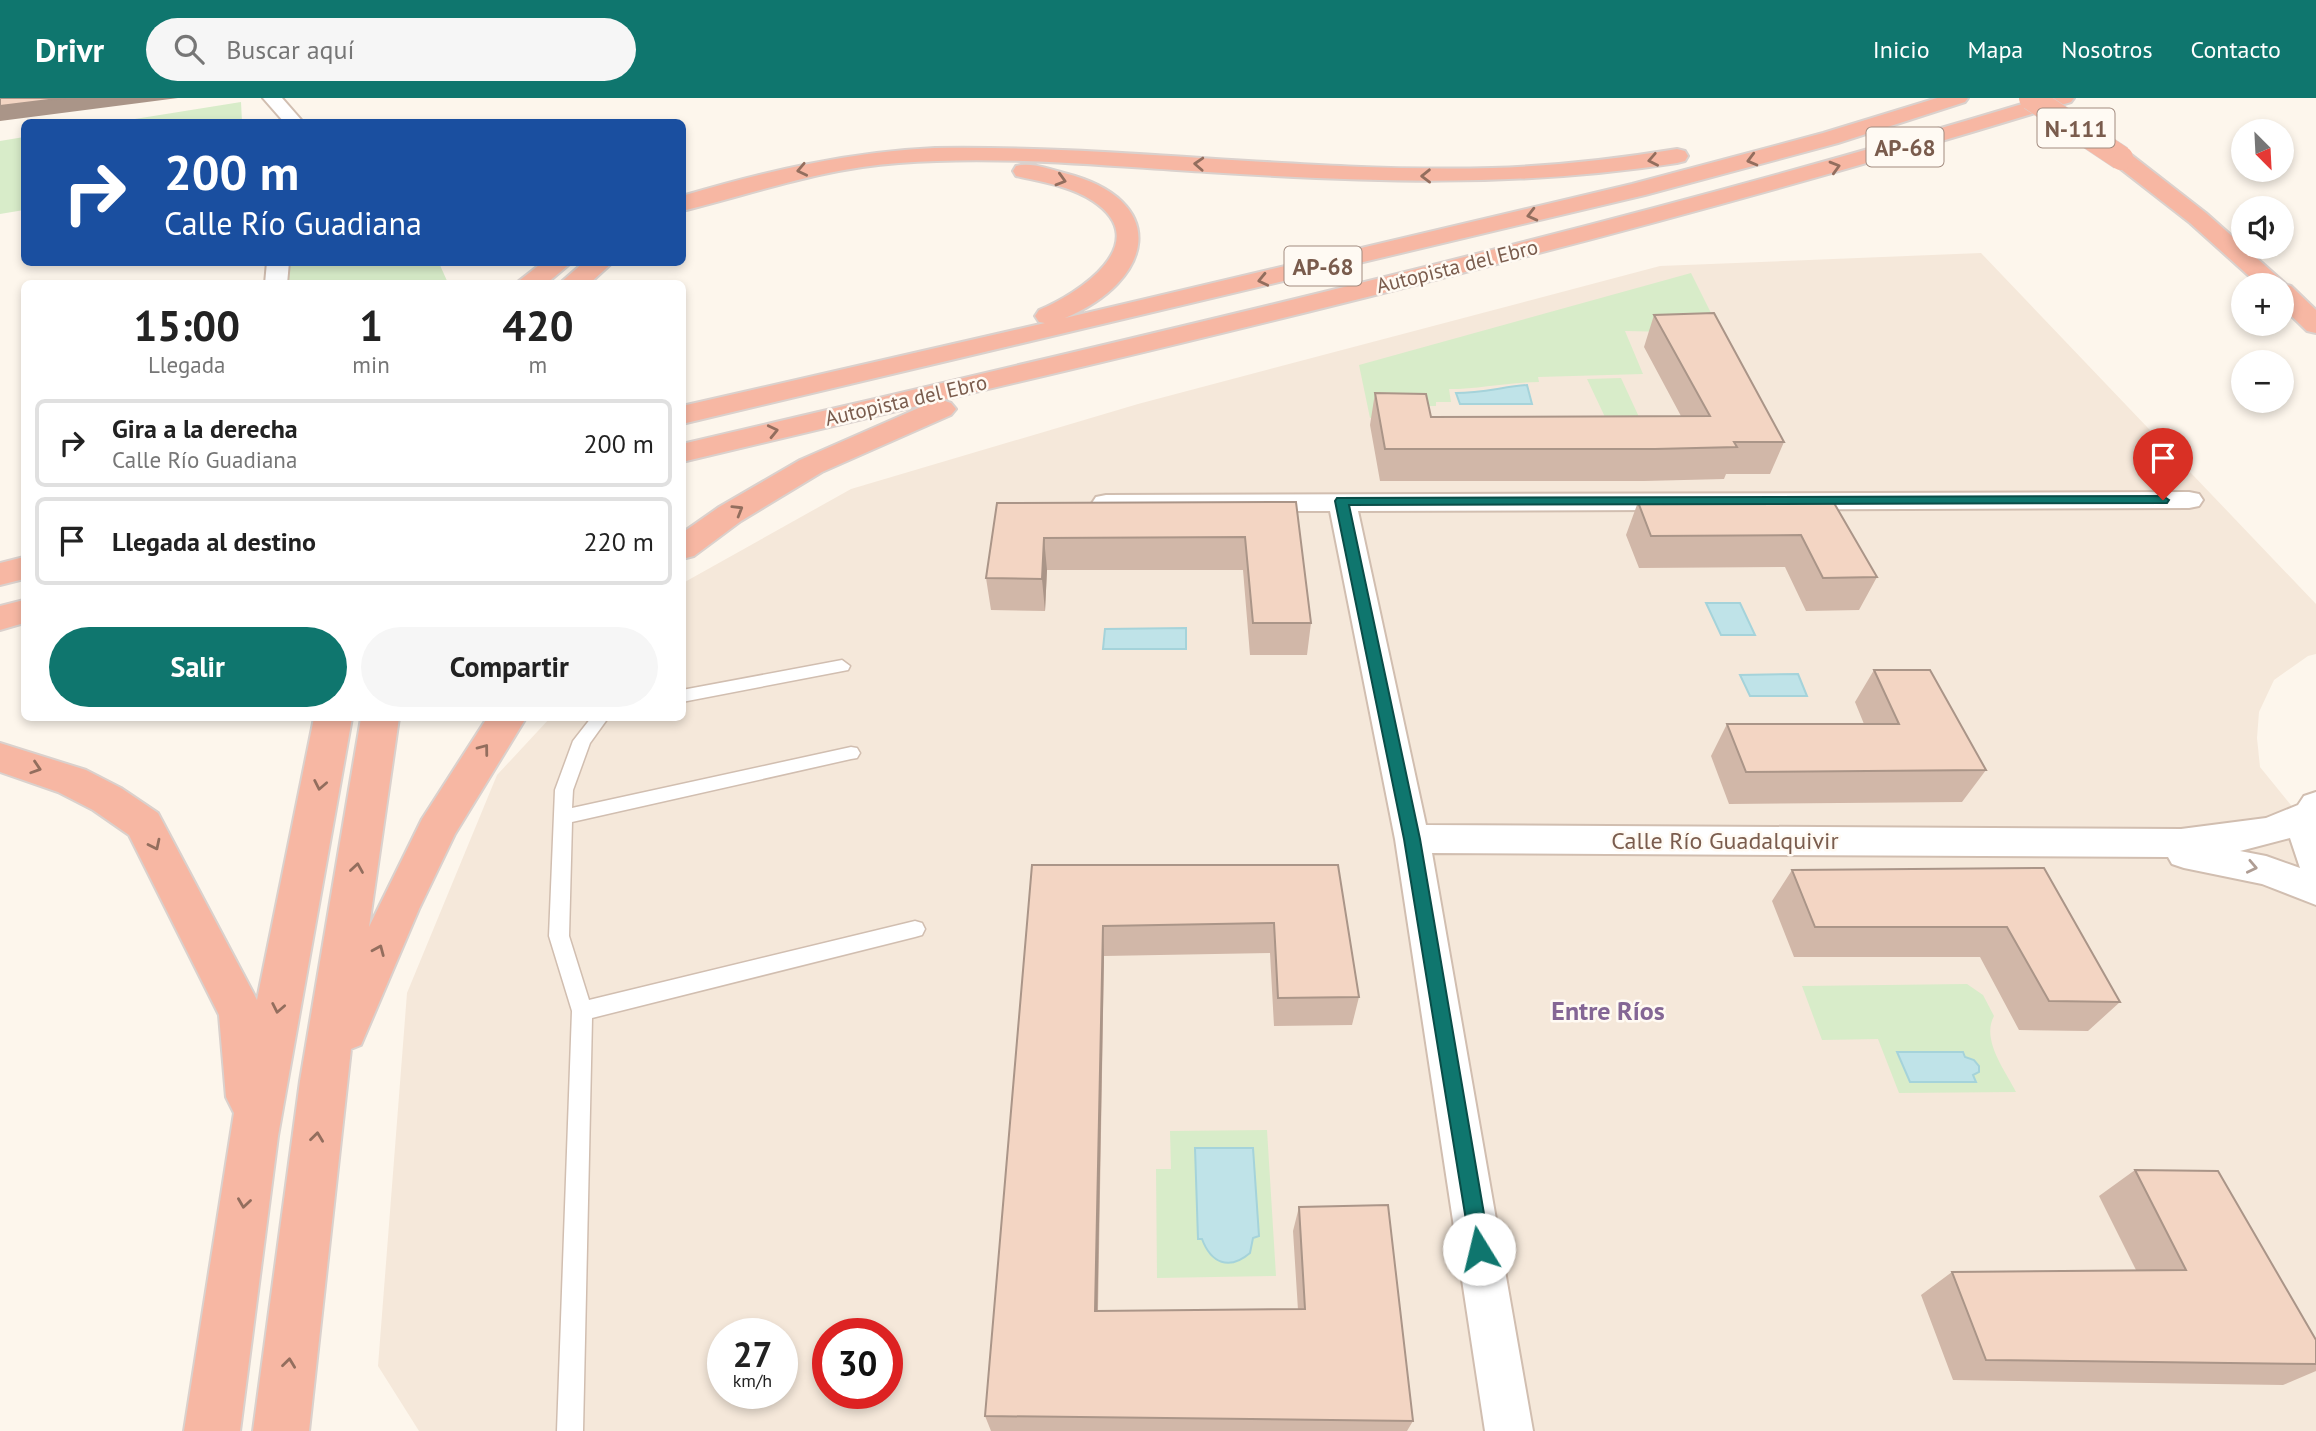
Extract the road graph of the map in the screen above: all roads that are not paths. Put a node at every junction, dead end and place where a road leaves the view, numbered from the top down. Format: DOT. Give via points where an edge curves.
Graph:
graph roads {
  1 [pos="272,98"];
  2 [pos="1935,98"];
  3 [pos="1958,98"];
  4 [pos="2031,98"];
  5 [pos="2064,98"];
  6 [pos="291,119"];
  7 [pos="1746,192"];
  8 [pos="686,203"];
  9 [pos="686,222"];
  10 [pos="554,266"];
  11 [pos="596,266"];
  12 [pos="2260,273"];
  13 [pos="534,280"];
  14 [pos="577,280"];
  15 [pos="2294,304"];
  16 [pos="2316,325"];
  17 [pos="686,402"];
  18 [pos="686,414"];
  19 [pos="686,452"];
  20 [pos="2189,500"];
  21 [pos="1342,501"];
  22 [pos="1079,503"];
  23 [pos="686,546"];
  24 [pos="21,569"];
  25 [pos="0,574"];
  26 [pos="21,613"];
  27 [pos="0,618"];
  28 [pos="842,666"];
  29 [pos="686,695"];
  30 [pos="332,721"];
  31 [pos="380,721"];
  32 [pos="505,721"];
  33 [pos="598,721"];
  34 [pos="851,753"];
  35 [pos="0,757"];
  36 [pos="2312,810"];
  37 [pos="563,817"];
  38 [pos="1412,839"];
  39 [pos="2039,842"];
  40 [pos="2316,864"];
  41 [pos="2316,890"];
  42 [pos="915,929"];
  43 [pos="582,1011"];
  44 [pos="323,1081"];
  45 [pos="254,1136"];
  46 [pos="212,1431"];
  47 [pos="281,1431"];
  48 [pos="570,1431"];
  49 [pos="1509,1431"];
  1 -- 6 [label="street"];
  2 -- 8 [label="highway, one-way" via="1641,163 1532,174 1409,176 973,153 897,156 824,166"];
  3 -- 18 [label="highway, Autopista del Ebro / AP-68, one-way" via="1843,135 1604,198"];
  4 -- 12 [label="highway, N-111, bridge" via="2121,158"];
  7 -- 5 [label="highway, Autopista del Ebro / AP-68, one-way"];
  19 -- 7 [label="highway, Autopista del Ebro / AP-68, one-way"];
  23 -- 7 [label="highway, one-way" via="811,466 946,407 1028,382 1599,240"];
  9 -- 17 [label="highway, one-way" via="844,178 966,167 1016,169 1068,181 1097,195 1118,211 1126,230 1127,253 1087,298 1028,324"];
  10 -- 13 [label="highway"];
  11 -- 14 [label="highway"];
  15 -- 16 [label="highway"];
  20 -- 21 [label="street"];
  21 -- 22 [label="street"];
  21 -- 38 [label="street"];
  24 -- 25 [label="highway"];
  26 -- 27 [label="highway"];
  28 -- 29 [label="lane"];
  30 -- 45 [label="highway, one-way"];
  44 -- 31 [label="highway, one-way"];
  44 -- 32 [label="highway, one-way" via="416,866 474,761"];
  33 -- 37 [label="lane" via="582,741 564,790"];
  34 -- 37 [label="lane"];
  35 -- 45 [label="highway, one-way" via="90,790 145,824 241,1014"];
  36 -- 39 [label="street, Calle Río Guadalquivir" via="2272,831 2233,838 2182,843"];
  36 -- 40 [label="street" via="2305,841"];
  37 -- 43 [label="lane" via="559,936"];
  38 -- 39 [label="street, Calle Río Guadalquivir"];
  38 -- 49 [label="street"];
  39 -- 41 [label="street, Calle Río Guadalquivir, one-way" via="2207,857 2266,870"];
  42 -- 43 [label="lane"];
  43 -- 48 [label="lane"];
  47 -- 44 [label="highway, one-way"];
  45 -- 46 [label="highway, one-way"];
}
